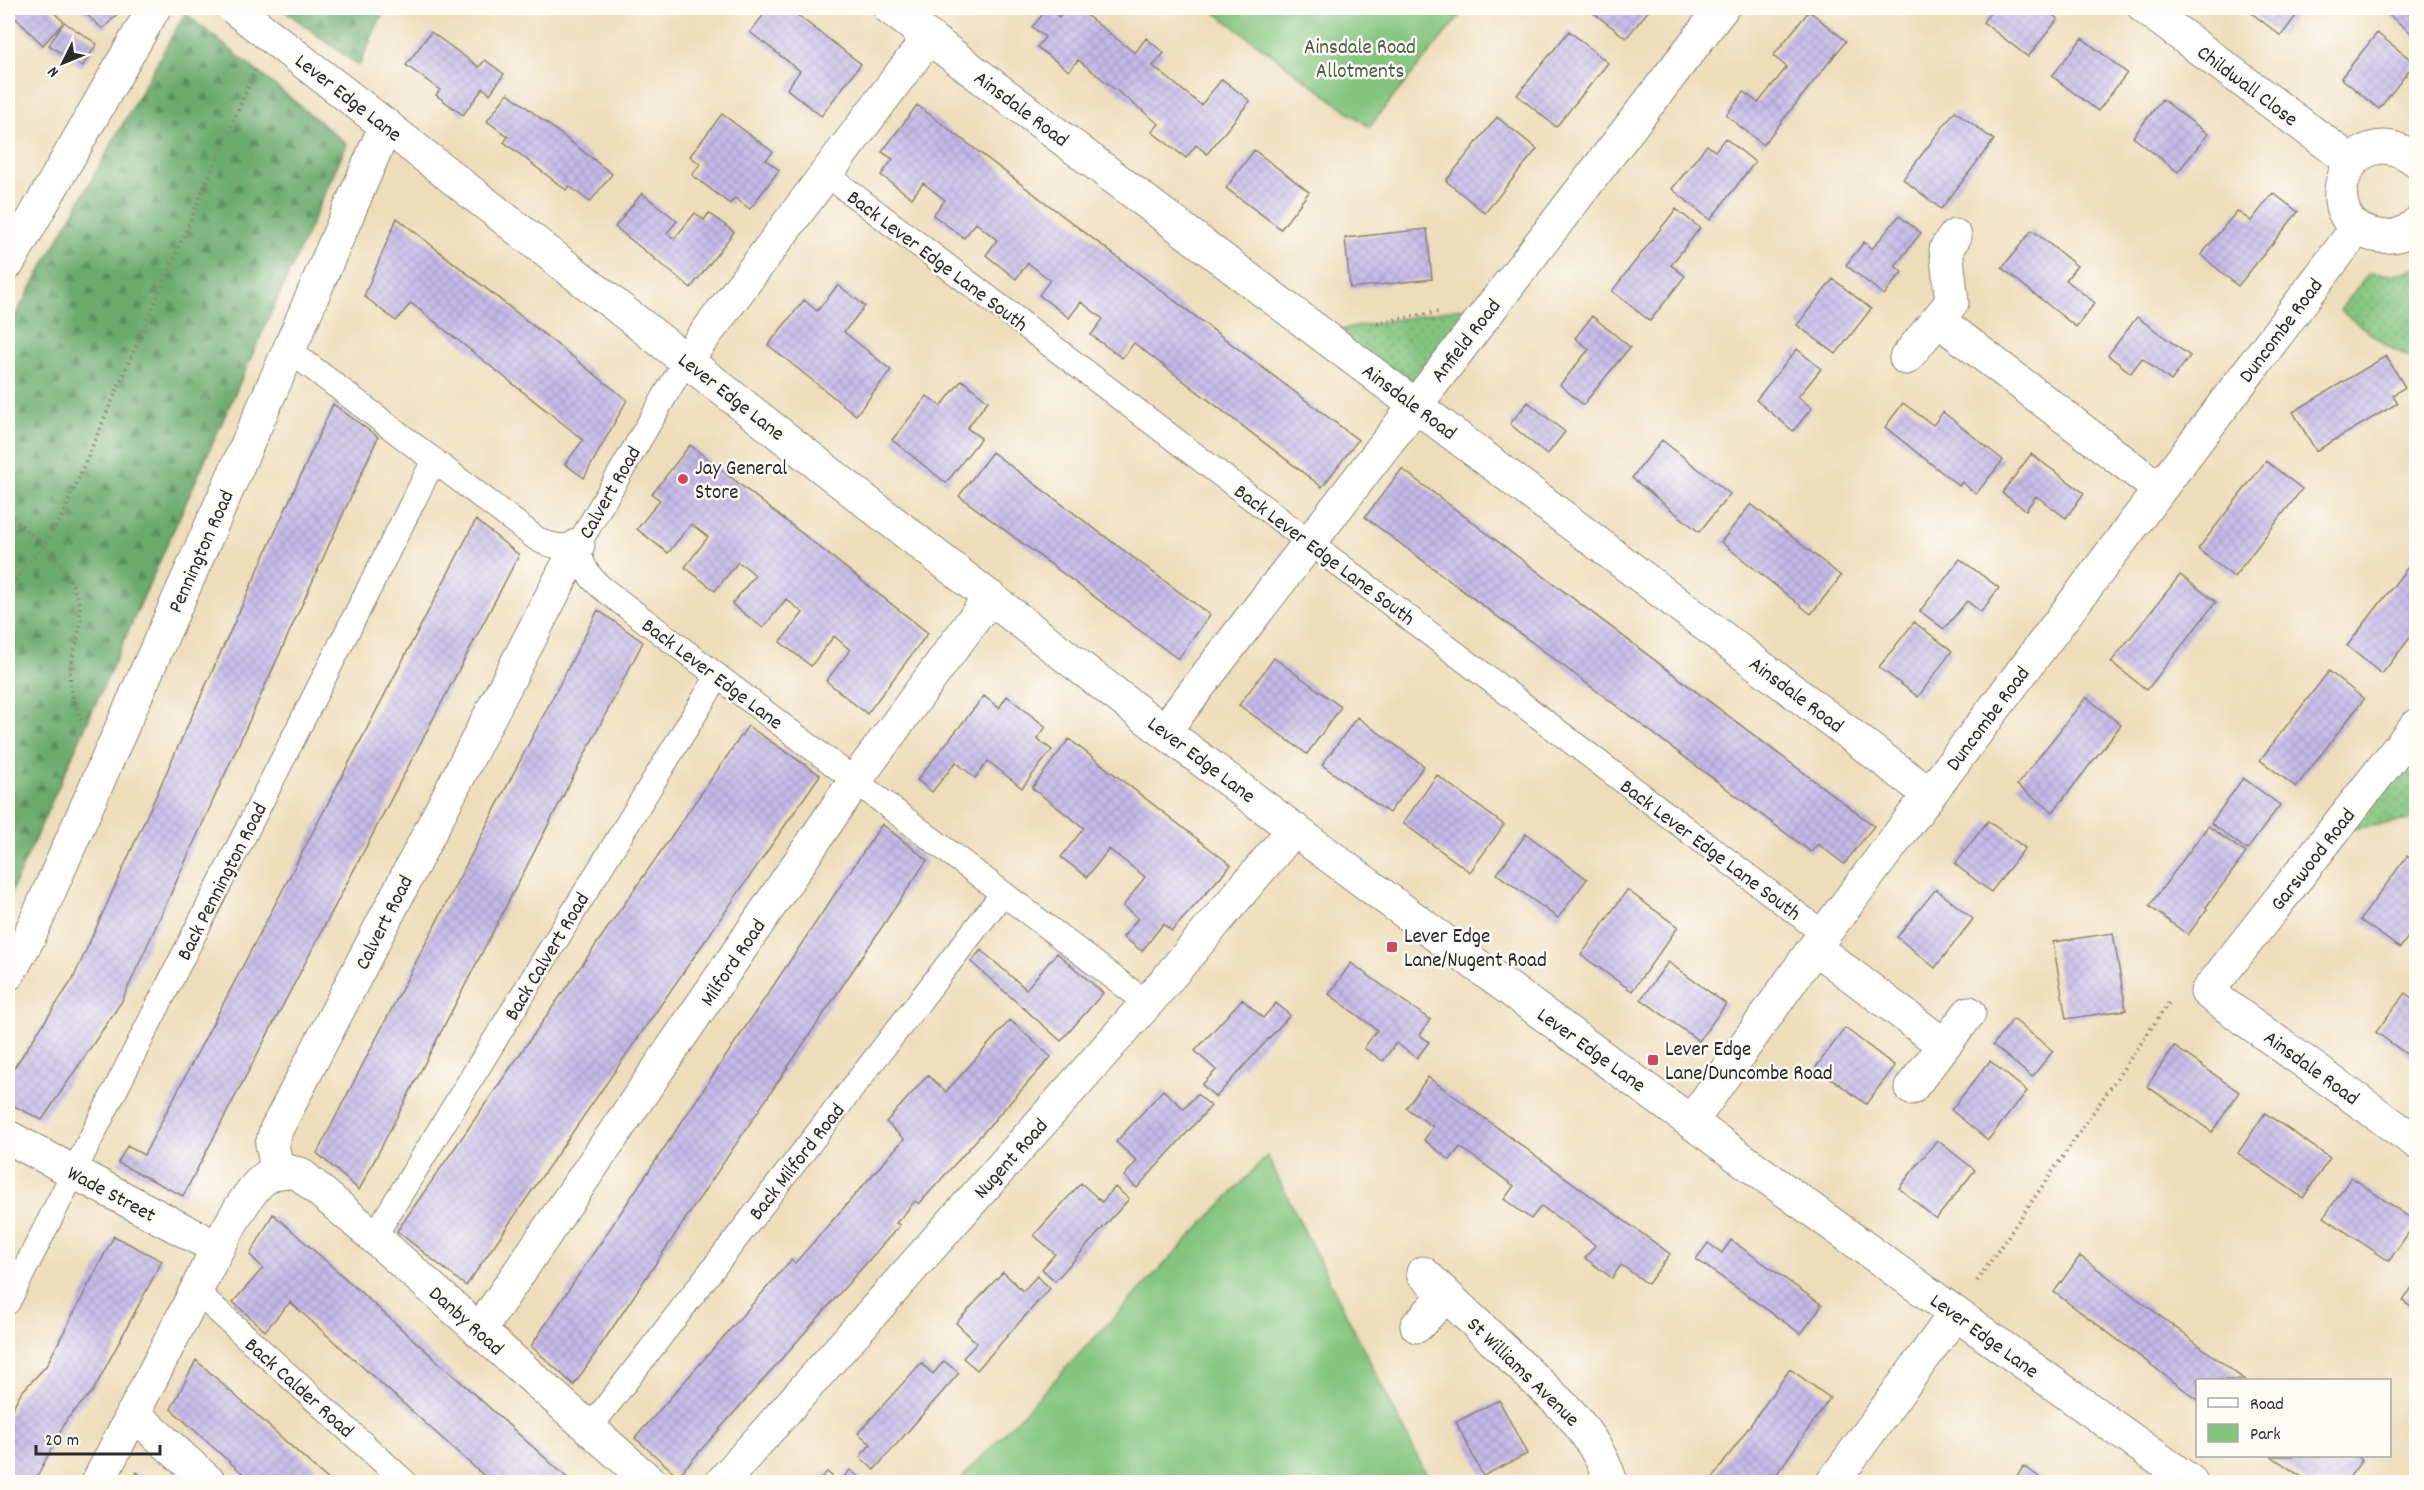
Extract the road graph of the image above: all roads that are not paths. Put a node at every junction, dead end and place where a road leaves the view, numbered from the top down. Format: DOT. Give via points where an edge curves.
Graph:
graph roads {
  1 [pos="154,8"];
  2 [pos="234,8"];
  3 [pos="890,8"];
  4 [pos="1722,8"];
  5 [pos="2145,8"];
  6 [pos="928,37"];
  7 [pos="386,125"];
  8 [pos="2414,155"];
  9 [pos="2352,162"];
  10 [pos="825,174"];
  11 [pos="2416,224"];
  12 [pos="2357,228"];
  13 [pos="1955,236"];
  14 [pos="8,263"];
  15 [pos="1938,321"];
  16 [pos="289,350"];
  17 [pos="1906,358"];
  18 [pos="686,360"];
  19 [pos="1416,405"];
  20 [pos="434,460"];
  21 [pos="2159,489"];
  22 [pos="1310,542"];
  23 [pos="578,545"];
  24 [pos="990,597"];
  25 [pos="717,676"];
  26 [pos="2416,726"];
  27 [pos="1165,730"];
  28 [pos="855,781"];
  29 [pos="1929,794"];
  30 [pos="1294,829"];
  31 [pos="1003,893"];
  32 [pos="1819,941"];
  33 [pos="8,974"];
  34 [pos="2207,992"];
  35 [pos="1147,1003"];
  36 [pos="1969,1013"];
  37 [pos="1944,1045"];
  38 [pos="1911,1088"];
  39 [pos="1692,1122"];
  40 [pos="8,1137"];
  41 [pos="2416,1142"];
  42 [pos="74,1172"];
  43 [pos="278,1172"];
  44 [pos="374,1237"];
  45 [pos="218,1248"];
  46 [pos="195,1291"];
  47 [pos="8,1302"];
  48 [pos="1955,1314"];
  49 [pos="1417,1326"];
  50 [pos="479,1331"];
  51 [pos="134,1413"];
  52 [pos="589,1429"];
  53 [pos="98,1482"];
  54 [pos="209,1482"];
  55 [pos="405,1482"];
  56 [pos="650,1482"];
  57 [pos="722,1482"];
  58 [pos="1611,1482"];
  59 [pos="1833,1482"];
  60 [pos="2191,1482"];
  1 -- 14 [label="street"];
  2 -- 7 [label="street, Lever Edge Lane, bridge"];
  3 -- 6 [label="street, Ainsdale Road"];
  4 -- 19 [label="street, Anfield Road"];
  5 -- 9 [label="street, Childwall Close"];
  6 -- 10 [label="street"];
  6 -- 19 [label="street, Ainsdale Road"];
  7 -- 16 [label="street, Pennington Road"];
  7 -- 18 [label="street, Lever Edge Lane"];
  8 -- 9 [label="street" via="2377,148"];
  9 -- 12 [label="street" via="2340,187 2341,202"];
  10 -- 18 [label="street"];
  10 -- 22 [label="lane, Back Lever Edge Lane South"];
  11 -- 12 [label="street" via="2401,235 2386,237"];
  12 -- 21 [label="street, Duncombe Road"];
  13 -- 15 [label="street" via="1946,249 1952,302"];
  15 -- 17 [label="street"];
  15 -- 21 [label="street"];
  16 -- 20 [label="lane"];
  16 -- 33 [label="street, Pennington Road" via="29,937"];
  18 -- 23 [label="lane, Calvert Road"];
  18 -- 24 [label="street, Lever Edge Lane"];
  19 -- 22 [label="street, Anfield Road"];
  19 -- 29 [label="street, Ainsdale Road"];
  20 -- 23 [label="lane" via="537,539 548,545"];
  20 -- 42 [label="lane, Back Pennington Road"];
  21 -- 29 [label="street, Duncombe Road"];
  22 -- 27 [label="street, Anfield Road"];
  22 -- 32 [label="lane, Back Lever Edge Lane South"];
  23 -- 25 [label="lane, Back Lever Edge Lane" via="581,563 589,576"];
  23 -- 43 [label="street, Calvert Road" via="276,1130 272,1145"];
  24 -- 27 [label="street, Lever Edge Lane"];
  24 -- 28 [label="street, Milford Road"];
  25 -- 28 [label="lane, Back Lever Edge Lane"];
  25 -- 44 [label="lane, Back Calvert Road"];
  26 -- 34 [label="street, Garswood Road"];
  27 -- 30 [label="street, Lever Edge Lane"];
  28 -- 31 [label="lane, Back Lever Edge Lane"];
  28 -- 50 [label="street, Milford Road"];
  29 -- 32 [label="street, Duncombe Road"];
  30 -- 35 [label="street, Nugent Road"];
  30 -- 39 [label="street, Lever Edge Lane"];
  31 -- 35 [label="lane, Back Lever Edge Lane"];
  31 -- 52 [label="lane, Back Milford Road"];
  32 -- 37 [label="street"];
  32 -- 39 [label="street, Duncombe Road"];
  34 -- 41 [label="street, Ainsdale Road"];
  35 -- 57 [label="street, Nugent Road"];
  36 -- 37 [label="street"];
  37 -- 38 [label="street"];
  39 -- 48 [label="street, Lever Edge Lane"];
  40 -- 42 [label="street, Wade Street"];
  42 -- 45 [label="street, Wade Street"];
  42 -- 47 [label="lane, Back Pennington Road"];
  43 -- 44 [label="street, Danby Road" via="300,1174"];
  43 -- 45 [label="street" via="254,1189"];
  44 -- 50 [label="street, Danby Road"];
  45 -- 46 [label="street"];
  46 -- 51 [label="street"];
  46 -- 55 [label="lane, Back Calder Road"];
  48 -- 59 [label="street"];
  48 -- 60 [label="street, Lever Edge Lane"];
  49 -- 58 [label="street, St Williams Avenue" via="1435,1284 1569,1412 1603,1458"];
  50 -- 52 [label="street, Danby Road"];
  51 -- 53 [label="street"];
  51 -- 54 [label="street"];
  52 -- 56 [label="street, Danby Road"];
}
